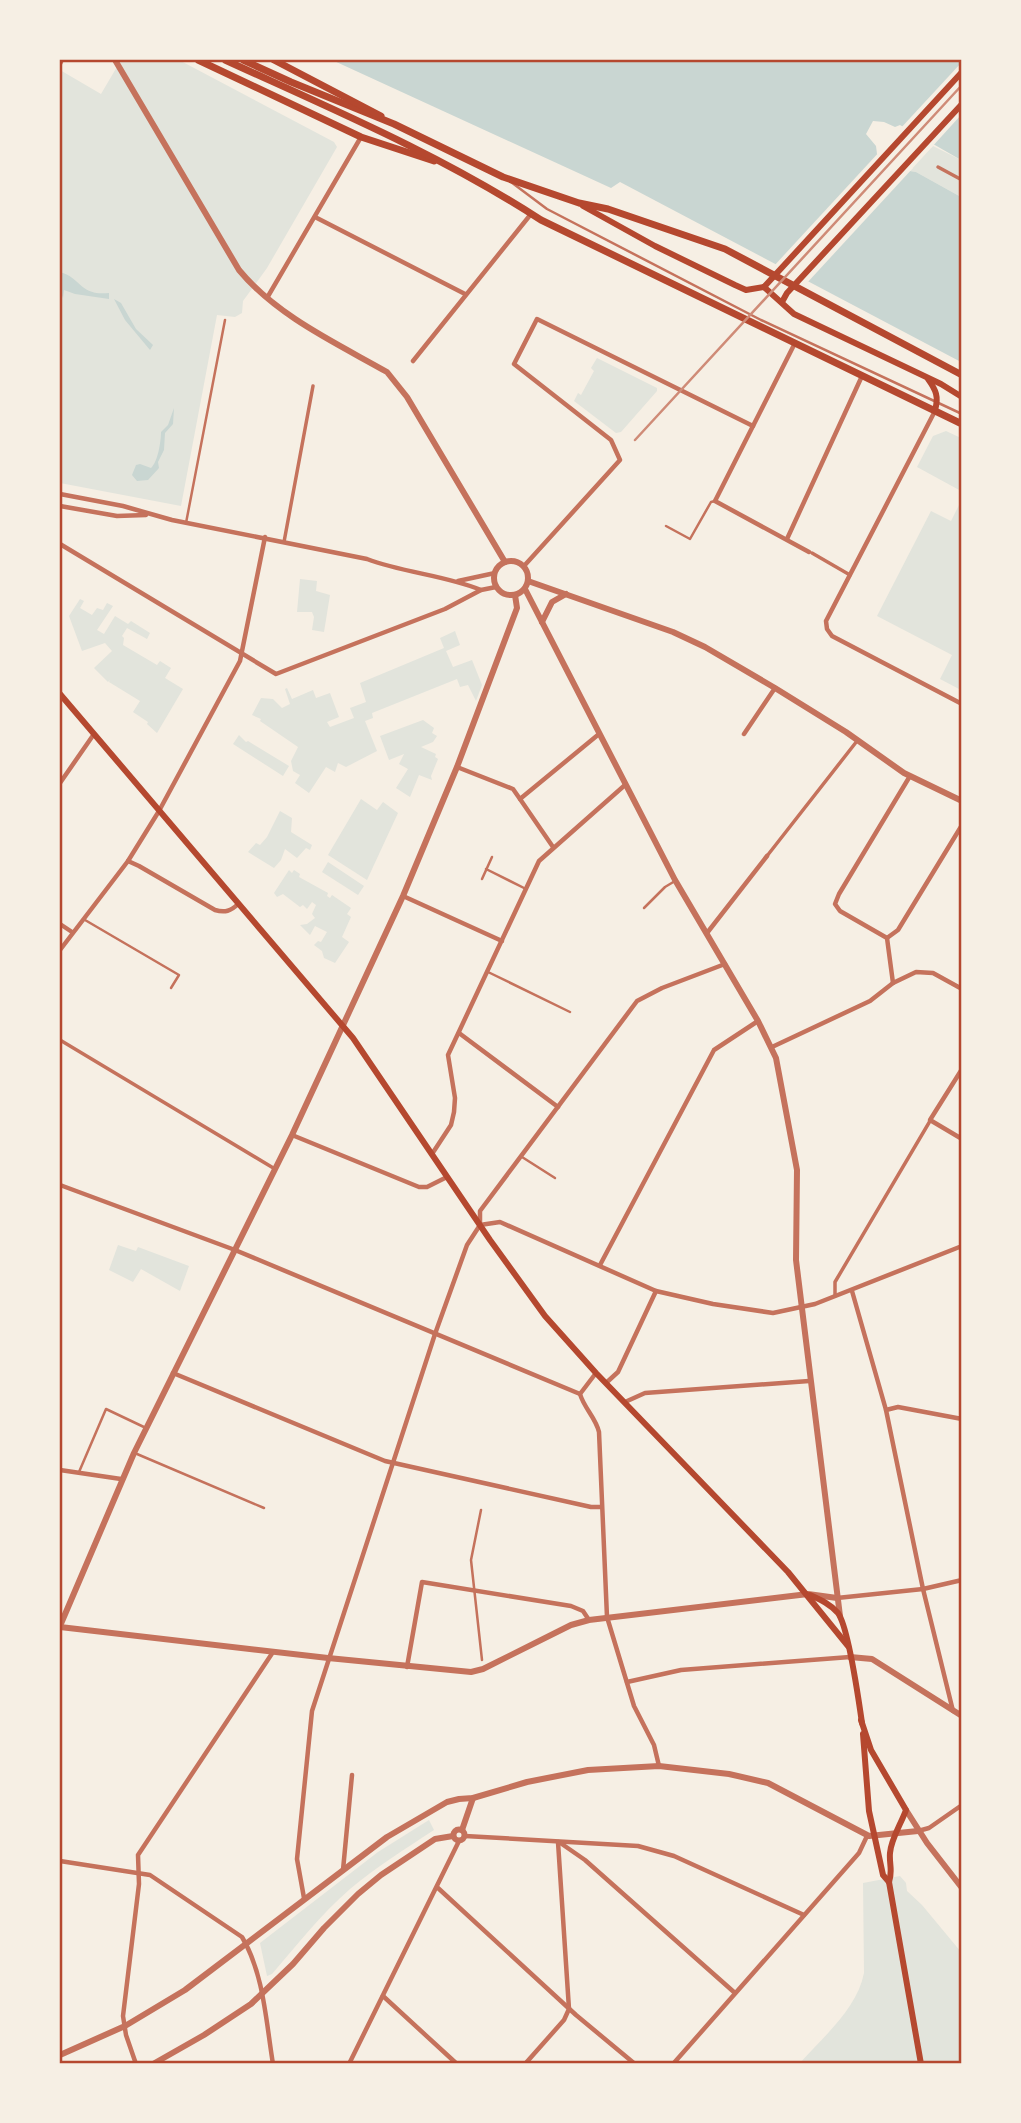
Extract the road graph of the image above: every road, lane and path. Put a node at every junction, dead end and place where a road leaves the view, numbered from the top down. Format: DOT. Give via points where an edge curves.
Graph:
graph roads {
  1 [pos="63,60"];
  2 [pos="115,60"];
  3 [pos="198,60"];
  4 [pos="225,60"];
  5 [pos="243,60"];
  6 [pos="274,60"];
  7 [pos="60,66"];
  8 [pos="961,72"];
  9 [pos="961,104"];
  10 [pos="394,124"];
  11 [pos="361,137"];
  12 [pos="451,167"];
  13 [pos="938,167"];
  14 [pos="503,177"];
  15 [pos="961,180"];
  16 [pos="579,203"];
  17 [pos="532,214"];
  18 [pos="315,217"];
  19 [pos="766,284"];
  20 [pos="465,294"];
  21 [pos="267,298"];
  22 [pos="782,302"];
  23 [pos="225,320"];
  24 [pos="795,343"];
  25 [pos="413,361"];
  26 [pos="961,375"];
  27 [pos="862,376"];
  28 [pos="927,378"];
  29 [pos="313,386"];
  30 [pos="961,397"];
  31 [pos="936,407"];
  32 [pos="961,414"];
  33 [pos="961,424"];
  34 [pos="753,426"];
  35 [pos="60,494"];
  36 [pos="715,501"];
  37 [pos="60,506"];
  38 [pos="150,514"];
  39 [pos="186,523"];
  40 [pos="666,526"];
  41 [pos="265,537"];
  42 [pos="787,539"];
  43 [pos="284,542"];
  44 [pos="60,544"];
  45 [pos="810,552"];
  46 [pos="505,562"];
  47 [pos="524,566"];
  48 [pos="495,573"];
  49 [pos="850,575"];
  50 [pos="458,581"];
  51 [pos="528,581"];
  52 [pos="496,587"];
  53 [pos="525,589"];
  54 [pos="481,590"];
  55 [pos="515,594"];
  56 [pos="566,594"];
  57 [pos="533,605"];
  58 [pos="517,608"];
  59 [pos="541,622"];
  60 [pos="242,654"];
  61 [pos="775,688"];
  62 [pos="60,694"];
  63 [pos="961,704"];
  64 [pos="94,734"];
  65 [pos="599,734"];
  66 [pos="744,734"];
  67 [pos="857,741"];
  68 [pos="457,767"];
  69 [pos="909,776"];
  70 [pos="60,783"];
  71 [pos="625,785"];
  72 [pos="520,799"];
  73 [pos="961,802"];
  74 [pos="159,811"];
  75 [pos="961,825"];
  76 [pos="553,847"];
  77 [pos="767,856"];
  78 [pos="492,857"];
  79 [pos="128,861"];
  80 [pos="486,869"];
  81 [pos="482,880"];
  82 [pos="676,880"];
  83 [pos="526,889"];
  84 [pos="403,896"];
  85 [pos="238,904"];
  86 [pos="643,908"];
  87 [pos="82,919"];
  88 [pos="60,925"];
  89 [pos="72,932"];
  90 [pos="707,933"];
  91 [pos="887,938"];
  92 [pos="502,941"];
  93 [pos="60,950"];
  94 [pos="724,964"];
  95 [pos="488,971"];
  96 [pos="893,983"];
  97 [pos="172,988"];
  98 [pos="961,989"];
  99 [pos="570,1012"];
  100 [pos="758,1021"];
  101 [pos="343,1026"];
  102 [pos="459,1033"];
  103 [pos="60,1040"];
  104 [pos="772,1047"];
  105 [pos="961,1069"];
  106 [pos="558,1107"];
  107 [pos="930,1120"];
  108 [pos="292,1135"];
  109 [pos="961,1139"];
  110 [pos="432,1154"];
  111 [pos="522,1157"];
  112 [pos="275,1169"];
  113 [pos="447,1177"];
  114 [pos="555,1178"];
  115 [pos="60,1185"];
  116 [pos="480,1225"];
  117 [pos="961,1246"];
  118 [pos="235,1250"];
  119 [pos="600,1265"];
  120 [pos="656,1290"];
  121 [pos="852,1291"];
  122 [pos="835,1296"];
  123 [pos="801,1308"];
  124 [pos="435,1334"];
  125 [pos="173,1373"];
  126 [pos="596,1373"];
  127 [pos="809,1381"];
  128 [pos="606,1383"];
  129 [pos="580,1394"];
  130 [pos="625,1402"];
  131 [pos="886,1410"];
  132 [pos="961,1419"];
  133 [pos="146,1429"];
  134 [pos="134,1453"];
  135 [pos="394,1463"];
  136 [pos="60,1469"];
  137 [pos="79,1473"];
  138 [pos="121,1479"];
  139 [pos="601,1507"];
  140 [pos="264,1508"];
  141 [pos="481,1510"];
  142 [pos="961,1580"];
  143 [pos="923,1589"];
  144 [pos="808,1594"];
  145 [pos="836,1598"];
  146 [pos="840,1616"];
  147 [pos="607,1617"];
  148 [pos="589,1620"];
  149 [pos="60,1627"];
  150 [pos="848,1646"];
  151 [pos="274,1651"];
  152 [pos="850,1657"];
  153 [pos="328,1658"];
  154 [pos="482,1660"];
  155 [pos="407,1667"];
  156 [pos="627,1682"];
  157 [pos="953,1711"];
  158 [pos="961,1716"];
  159 [pos="861,1720"];
  160 [pos="659,1766"];
  161 [pos="352,1775"];
  162 [pos="473,1798"];
  163 [pos="961,1805"];
  164 [pos="906,1810"];
  165 [pos="918,1831"];
  166 [pos="896,1833"];
  167 [pos="460,1836"];
  168 [pos="871,1836"];
  169 [pos="558,1842"];
  170 [pos="60,1861"];
  171 [pos="343,1870"];
  172 [pos="138,1873"];
  173 [pos="889,1882"];
  174 [pos="438,1888"];
  175 [pos="961,1888"];
  176 [pos="304,1898"];
  177 [pos="804,1915"];
  178 [pos="247,1945"];
  179 [pos="735,1993"];
  180 [pos="262,1994"];
  181 [pos="383,1996"];
  182 [pos="569,2008"];
  183 [pos="125,2026"];
  184 [pos="918,2054"];
  185 [pos="60,2055"];
  186 [pos="136,2063"];
  187 [pos="153,2063"];
  188 [pos="273,2063"];
  189 [pos="349,2063"];
  190 [pos="457,2063"];
  191 [pos="525,2063"];
  192 [pos="635,2063"];
  193 [pos="673,2063"];
  194 [pos="915,2063"];
  195 [pos="921,2063"];
  1 -- 7 [label="lane"];
  2 -- 21 [label="street" via="239,270"];
  3 -- 11 [label="main road"];
  4 -- 12 [label="main road" via="407,142"];
  5 -- 10 [label="main road"];
  6 -- 10 [label="main road"];
  8 -- 19 [label="main road"];
  9 -- 22 [label="main road"];
  10 -- 14 [label="main road"];
  11 -- 12 [label="main road"];
  11 -- 18 [label="street"];
  12 -- 17 [label="main road"];
  13 -- 15 [label="street"];
  14 -- 16 [label="main road"];
  14 -- 31 [label="lane" via="547,209"];
  16 -- 19 [label="main road" via="746,290"];
  16 -- 26 [label="main road" via="725,249"];
  17 -- 20 [label="street"];
  17 -- 24 [label="main road"];
  18 -- 20 [label="street"];
  18 -- 21 [label="street"];
  19 -- 22 [label="main road"];
  20 -- 25 [label="street"];
  21 -- 46 [label="street" via="394,379"];
  22 -- 28 [label="main road" via="794,314"];
  23 -- 39 [label="lane"];
  24 -- 27 [label="main road"];
  24 -- 34 [label="street"];
  27 -- 31 [label="main road"];
  27 -- 42 [label="street"];
  28 -- 30 [label="main road"];
  28 -- 31 [label="main road" via="936,390"];
  29 -- 43 [label="street"];
  31 -- 32 [label="lane"];
  31 -- 33 [label="main road"];
  31 -- 49 [label="street"];
  34 -- 36 [label="street"];
  34 -- 47 [label="street" via="537,320 514,364 611,440 620,460"];
  35 -- 38 [label="street"];
  36 -- 40 [label="lane" via="690,540"];
  36 -- 42 [label="street"];
  37 -- 38 [label="street" via="117,516"];
  38 -- 39 [label="street"];
  39 -- 41 [label="street"];
  41 -- 43 [label="street"];
  41 -- 60 [label="street"];
  42 -- 45 [label="street"];
  43 -- 50 [label="street"];
  44 -- 60 [label="street"];
  45 -- 49 [label="street"];
  46 -- 47 [label="street"];
  46 -- 48 [label="street"];
  47 -- 51 [label="street"];
  48 -- 50 [label="street"];
  48 -- 52 [label="street"];
  49 -- 63 [label="street" via="826,621 832,636"];
  50 -- 54 [label="street"];
  51 -- 53 [label="street"];
  51 -- 56 [label="street"];
  52 -- 54 [label="street"];
  52 -- 55 [label="street"];
  53 -- 55 [label="street"];
  53 -- 57 [label="street"];
  54 -- 60 [label="street" via="446,609 276,674"];
  55 -- 58 [label="street"];
  56 -- 59 [label="street" via="552,602"];
  56 -- 61 [label="street" via="673,632"];
  57 -- 58 [label="street"];
  57 -- 59 [label="street"];
  58 -- 68 [label="street"];
  59 -- 65 [label="street"];
  60 -- 74 [label="street"];
  61 -- 66 [label="street"];
  61 -- 67 [label="street"];
  62 -- 64 [label="main road"];
  64 -- 70 [label="street"];
  64 -- 74 [label="main road"];
  65 -- 71 [label="street"];
  65 -- 72 [label="street"];
  67 -- 69 [label="street"];
  67 -- 77 [label="street"];
  68 -- 72 [label="street" via="513,789"];
  68 -- 84 [label="street"];
  69 -- 73 [label="street"];
  69 -- 91 [label="street" via="835,904"];
  71 -- 76 [label="street"];
  71 -- 82 [label="street"];
  72 -- 76 [label="street"];
  74 -- 79 [label="street"];
  74 -- 85 [label="main road"];
  75 -- 91 [label="street" via="898,930"];
  76 -- 83 [label="street" via="538,861"];
  77 -- 90 [label="street"];
  78 -- 80 [label="lane"];
  79 -- 85 [label="street" via="215,910 225,912"];
  79 -- 87 [label="street"];
  80 -- 81 [label="lane"];
  80 -- 83 [label="lane"];
  82 -- 86 [label="lane"];
  82 -- 90 [label="street"];
  83 -- 92 [label="street"];
  84 -- 92 [label="street"];
  84 -- 101 [label="street"];
  85 -- 101 [label="main road"];
  87 -- 89 [label="street"];
  87 -- 97 [label="lane" via="179,975"];
  88 -- 89 [label="street"];
  89 -- 93 [label="street"];
  90 -- 94 [label="street"];
  91 -- 96 [label="street"];
  92 -- 95 [label="street"];
  94 -- 100 [label="street"];
  94 -- 106 [label="street" via="637,1001"];
  95 -- 99 [label="lane"];
  95 -- 102 [label="street"];
  96 -- 98 [label="street" via="916,972 933,973"];
  96 -- 104 [label="street" via="870,1001"];
  100 -- 104 [label="street"];
  100 -- 119 [label="street" via="713,1050"];
  101 -- 108 [label="street"];
  101 -- 110 [label="main road"];
  102 -- 106 [label="street"];
  102 -- 110 [label="street" via="447,1058 454,1112"];
  103 -- 112 [label="street"];
  104 -- 123 [label="street" via="797,1170 796,1260"];
  105 -- 107 [label="street"];
  106 -- 111 [label="street"];
  107 -- 109 [label="street"];
  107 -- 122 [label="street" via="835,1283"];
  108 -- 112 [label="street"];
  108 -- 113 [label="street" via="419,1187"];
  110 -- 113 [label="main road"];
  111 -- 114 [label="lane"];
  111 -- 116 [label="street" via="480,1210"];
  112 -- 118 [label="street"];
  113 -- 116 [label="main road"];
  115 -- 118 [label="street"];
  116 -- 119 [label="street" via="500,1222"];
  116 -- 124 [label="street" via="467,1245"];
  116 -- 126 [label="main road" via="545,1316"];
  117 -- 121 [label="street"];
  118 -- 124 [label="street"];
  118 -- 125 [label="street"];
  119 -- 120 [label="street"];
  120 -- 123 [label="street" via="774,1313"];
  120 -- 128 [label="street" via="618,1372"];
  121 -- 122 [label="street"];
  121 -- 131 [label="street"];
  122 -- 123 [label="street"];
  123 -- 127 [label="street"];
  124 -- 129 [label="street"];
  124 -- 135 [label="street"];
  125 -- 133 [label="street"];
  125 -- 135 [label="street"];
  126 -- 128 [label="main road"];
  126 -- 129 [label="street"];
  127 -- 130 [label="street" via="645,1393"];
  127 -- 145 [label="street"];
  128 -- 130 [label="main road"];
  129 -- 139 [label="street" via="597,1424"];
  130 -- 144 [label="main road"];
  131 -- 132 [label="street"];
  131 -- 143 [label="street"];
  133 -- 134 [label="street"];
  133 -- 137 [label="lane" via="106,1409"];
  134 -- 138 [label="street"];
  134 -- 140 [label="lane"];
  135 -- 139 [label="street"];
  135 -- 153 [label="street"];
  136 -- 137 [label="street"];
  137 -- 138 [label="street"];
  138 -- 149 [label="street"];
  139 -- 147 [label="street"];
  141 -- 154 [label="lane" via="471,1560"];
  142 -- 143 [label="street"];
  143 -- 145 [label="street"];
  143 -- 157 [label="street"];
  144 -- 145 [label="street"];
  144 -- 146 [label="main road" via="827,1602"];
  144 -- 147 [label="street"];
  144 -- 150 [label="main road"];
  145 -- 146 [label="street"];
  146 -- 150 [label="main road"];
  147 -- 148 [label="street"];
  147 -- 156 [label="street"];
  148 -- 155 [label="street" via="483,1669"];
  148 -- 155 [label="street" via="583,1611 570,1606 422,1582"];
  149 -- 151 [label="street"];
  150 -- 152 [label="main road"];
  151 -- 153 [label="street"];
  151 -- 172 [label="street" via="138,1855"];
  152 -- 156 [label="street" via="681,1670"];
  152 -- 157 [label="street" via="872,1659"];
  152 -- 159 [label="main road"];
  153 -- 155 [label="street"];
  153 -- 176 [label="street" via="312,1711 298,1859"];
  156 -- 160 [label="street"];
  157 -- 158 [label="street"];
  159 -- 164 [label="main road" via="871,1750"];
  159 -- 168 [label="main road"];
  160 -- 162 [label="street" via="588,1769"];
  160 -- 168 [label="street" via="768,1783"];
  161 -- 171 [label="street"];
  162 -- 167 [label="street"];
  162 -- 171 [label="street" via="447,1802 387,1837"];
  163 -- 165 [label="street"];
  164 -- 165 [label="street"];
  164 -- 166 [label="main road"];
  165 -- 166 [label="street"];
  165 -- 175 [label="street"];
  166 -- 168 [label="street"];
  166 -- 173 [label="main road" via="889,1856"];
  167 -- 169 [label="street"];
  167 -- 174 [label="street"];
  167 -- 180 [label="street" via="435,1839 381,1875 324,1927"];
  168 -- 173 [label="main road"];
  168 -- 177 [label="street"];
  169 -- 177 [label="street" via="652,1848"];
  169 -- 179 [label="street" via="585,1860"];
  169 -- 182 [label="street"];
  170 -- 172 [label="street"];
  171 -- 176 [label="street"];
  172 -- 178 [label="street" via="150,1875 242,1937"];
  172 -- 183 [label="street"];
  173 -- 184 [label="main road"];
  174 -- 181 [label="street"];
  174 -- 182 [label="street"];
  176 -- 178 [label="street"];
  177 -- 179 [label="street"];
  178 -- 180 [label="street"];
  178 -- 183 [label="street"];
  179 -- 193 [label="street"];
  180 -- 187 [label="street" via="204,2035"];
  180 -- 188 [label="street"];
  181 -- 189 [label="street"];
  181 -- 190 [label="street"];
  182 -- 191 [label="street" via="564,2020"];
  182 -- 192 [label="street"];
  183 -- 185 [label="street"];
  183 -- 186 [label="street"];
  184 -- 194 [label="street"];
  184 -- 195 [label="main road"];
}
